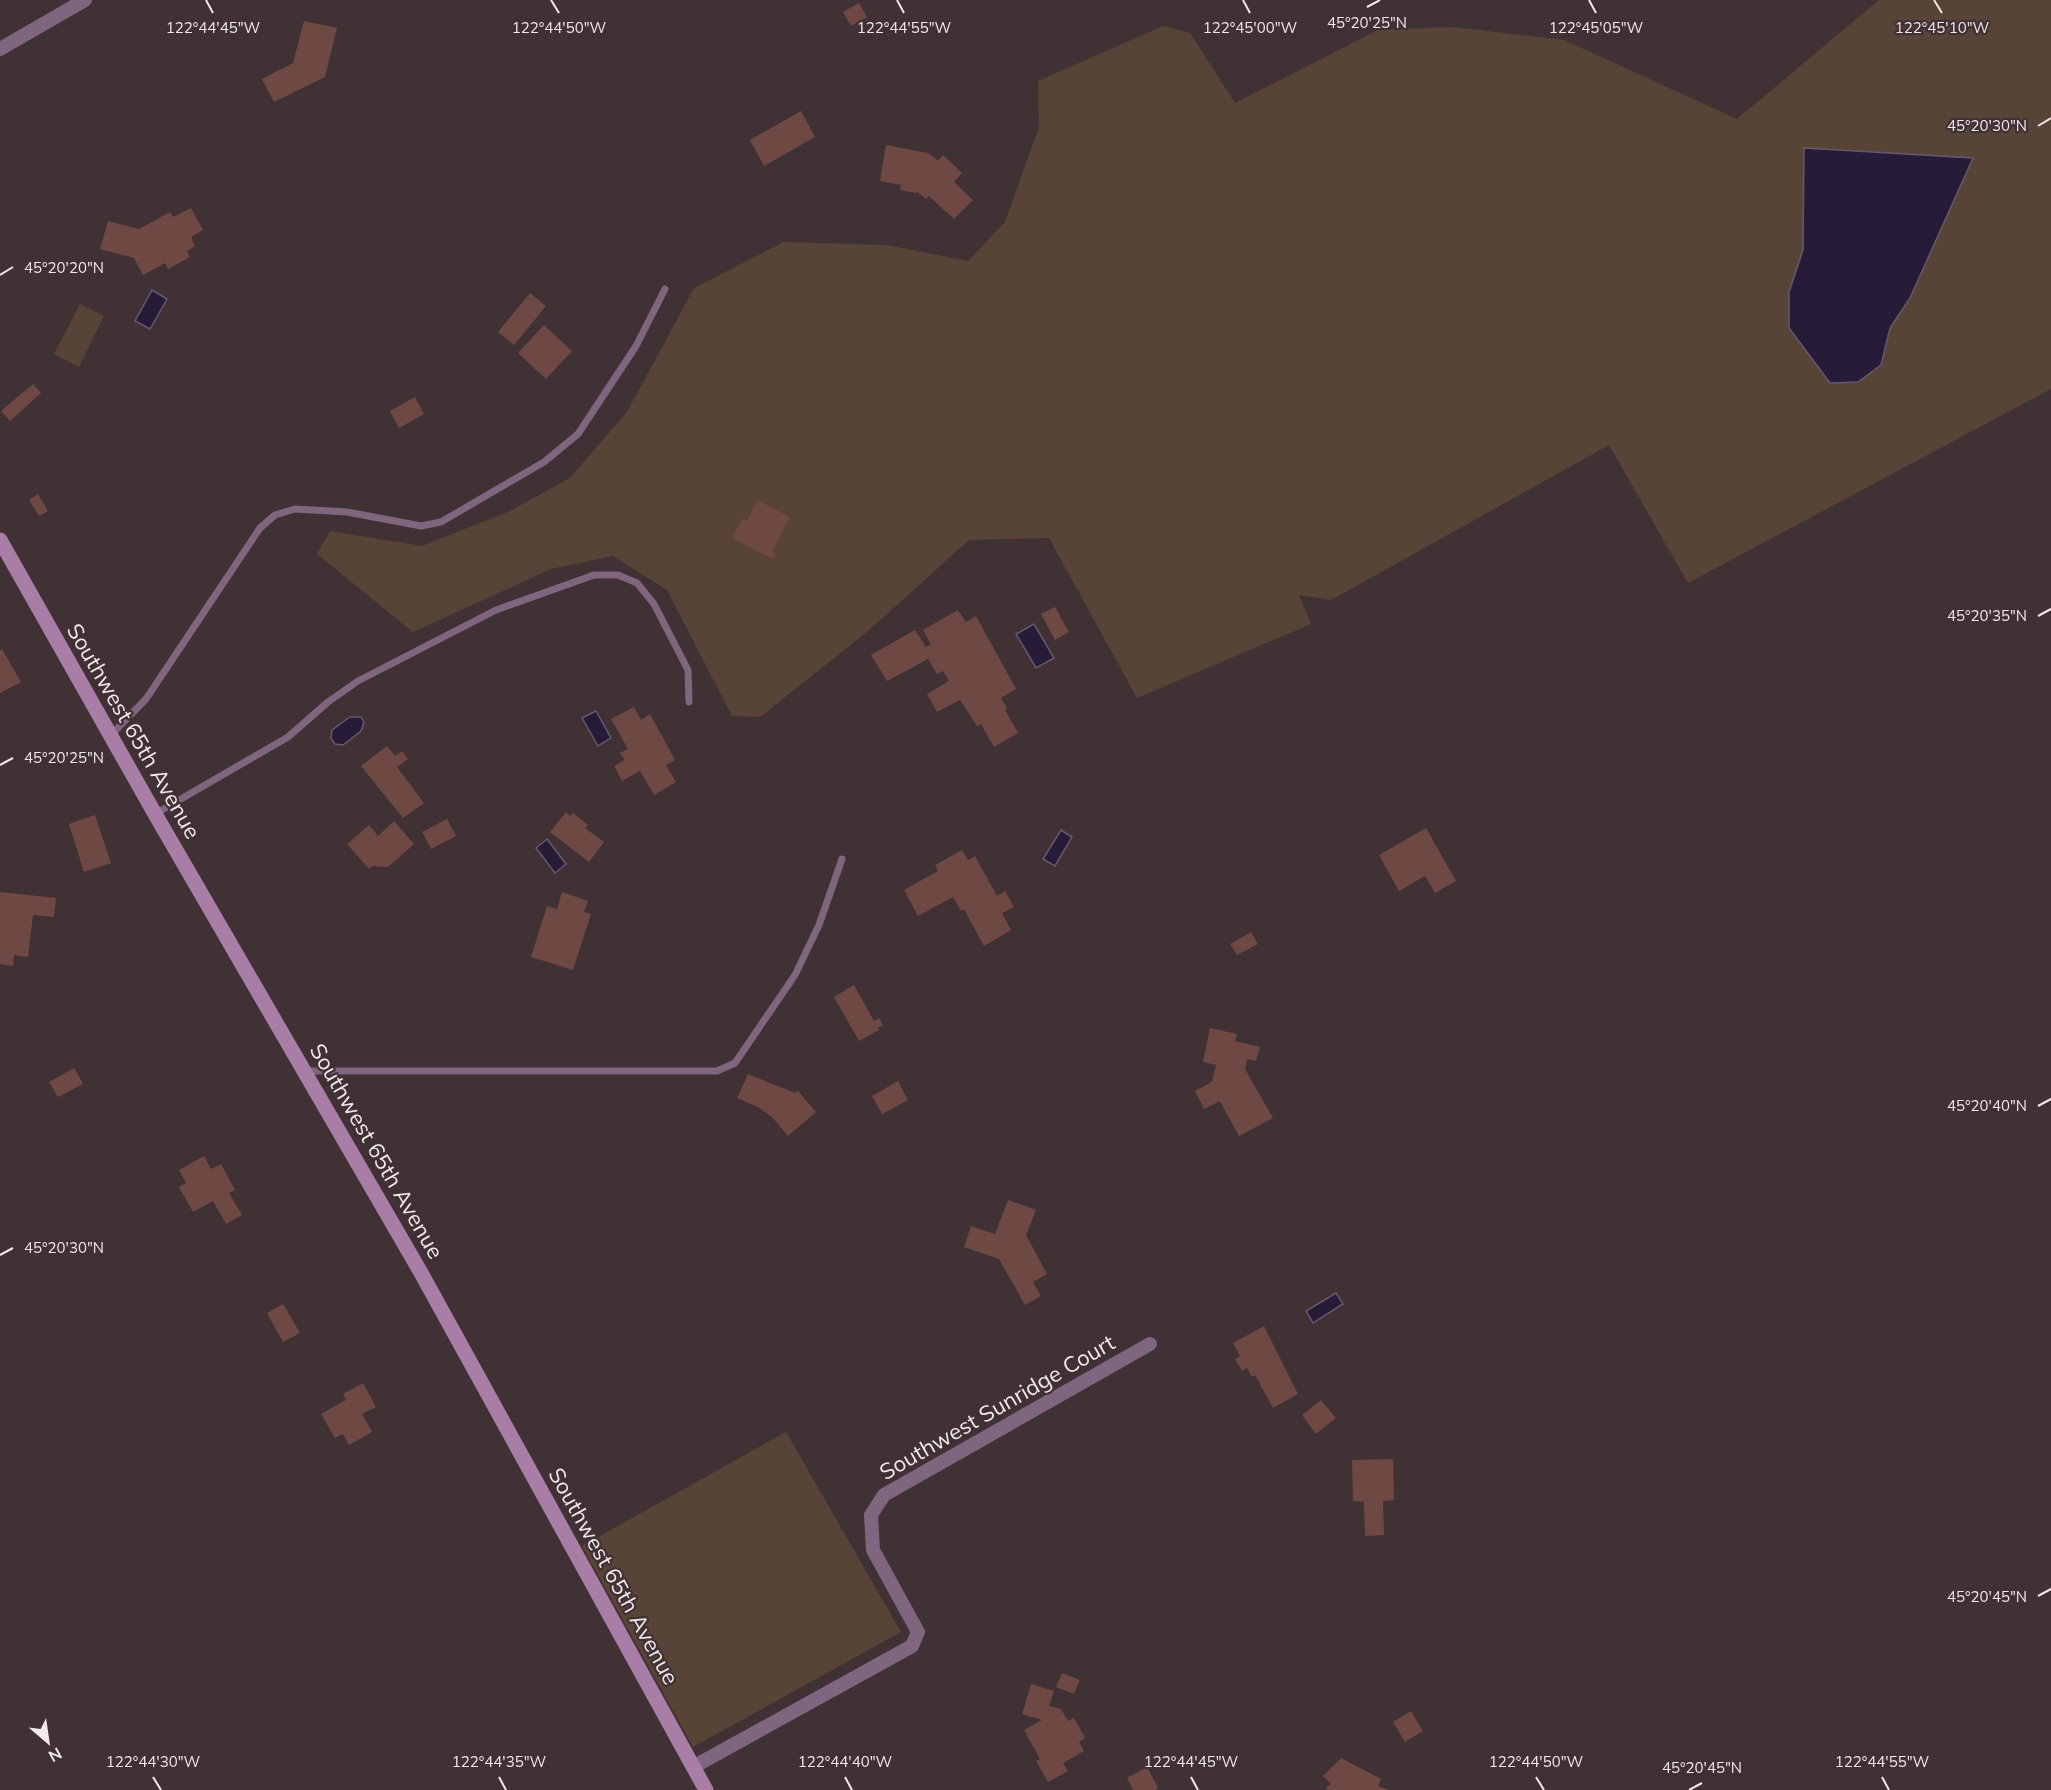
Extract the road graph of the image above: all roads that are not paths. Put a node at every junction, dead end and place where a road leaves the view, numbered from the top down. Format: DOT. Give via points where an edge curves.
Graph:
graph roads {
  1 [pos="85,0"];
  2 [pos="0,49"];
  3 [pos="665,288"];
  4 [pos="0,540"];
  5 [pos="689,702"];
  6 [pos="111,735"];
  7 [pos="156,814"];
  8 [pos="842,859"];
  9 [pos="304,1071"];
  10 [pos="1150,1344"];
  11 [pos="693,1767"];
  12 [pos="706,1790"];
  1 -- 2 [label="street"];
  3 -- 6 [label="lane" via="636,346 578,434 544,462 441,522 421,526 346,512 296,509 275,515 260,528 147,699"];
  4 -- 6 [label="main road, Southwest 65th Avenue"];
  5 -- 7 [label="lane" via="688,670 654,604 637,583 618,575 594,575 496,610 358,681 274,747"];
  6 -- 7 [label="main road, Southwest 65th Avenue"];
  7 -- 9 [label="main road, Southwest 65th Avenue"];
  8 -- 9 [label="lane" via="819,925 795,975 735,1063 717,1071"];
  9 -- 11 [label="main road, Southwest 65th Avenue" via="431,1291"];
  10 -- 11 [label="street, Southwest Sunridge Court" via="884,1495 871,1515 873,1550 918,1632 912,1646"];
  11 -- 12 [label="main road, Southwest 65th Avenue"];
}
